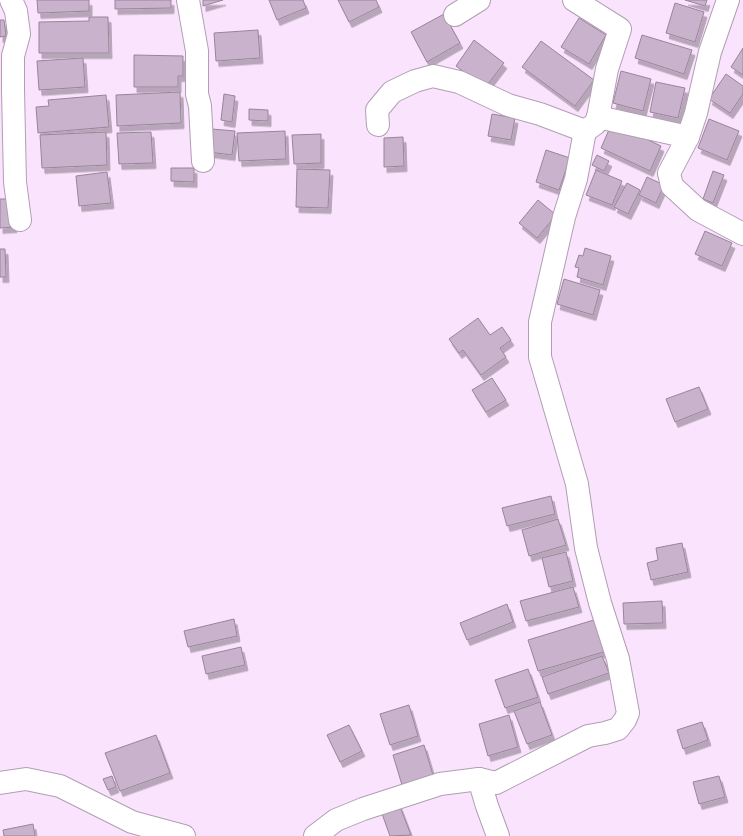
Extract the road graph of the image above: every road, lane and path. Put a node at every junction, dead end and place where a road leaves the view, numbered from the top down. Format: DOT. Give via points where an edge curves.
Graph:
graph roads {
  1 [pos="11,0"];
  2 [pos="188,0"];
  3 [pos="479,0"];
  4 [pos="574,0"];
  5 [pos="728,0"];
  6 [pos="455,14"];
  7 [pos="592,124"];
  8 [pos="378,125"];
  9 [pos="688,136"];
  10 [pos="203,161"];
  11 [pos="20,220"];
  12 [pos="743,234"];
  13 [pos="479,779"];
  14 [pos="0,782"];
  15 [pos="184,836"];
  16 [pos="316,836"];
  17 [pos="498,836"];
  1 -- 11 [label="street" via="19,34 13,56 13,90 15,182"];
  2 -- 10 [label="street" via="198,51 197,94"];
  3 -- 6 [label="street"];
  4 -- 7 [label="street" via="620,29"];
  5 -- 9 [label="street" via="710,52"];
  7 -- 8 [label="street" via="508,105 459,82 433,76 392,92 378,110"];
  7 -- 9 [label="street"];
  7 -- 13 [label="street" via="564,217 540,322 540,357 577,484 586,548 618,659 628,713 618,729 588,736 496,783"];
  9 -- 12 [label="street" via="669,173 672,186 698,210"];
  13 -- 16 [label="street" via="440,784 364,809 336,820"];
  13 -- 17 [label="street"];
  14 -- 15 [label="street" via="26,780 60,786 132,822"];
}
